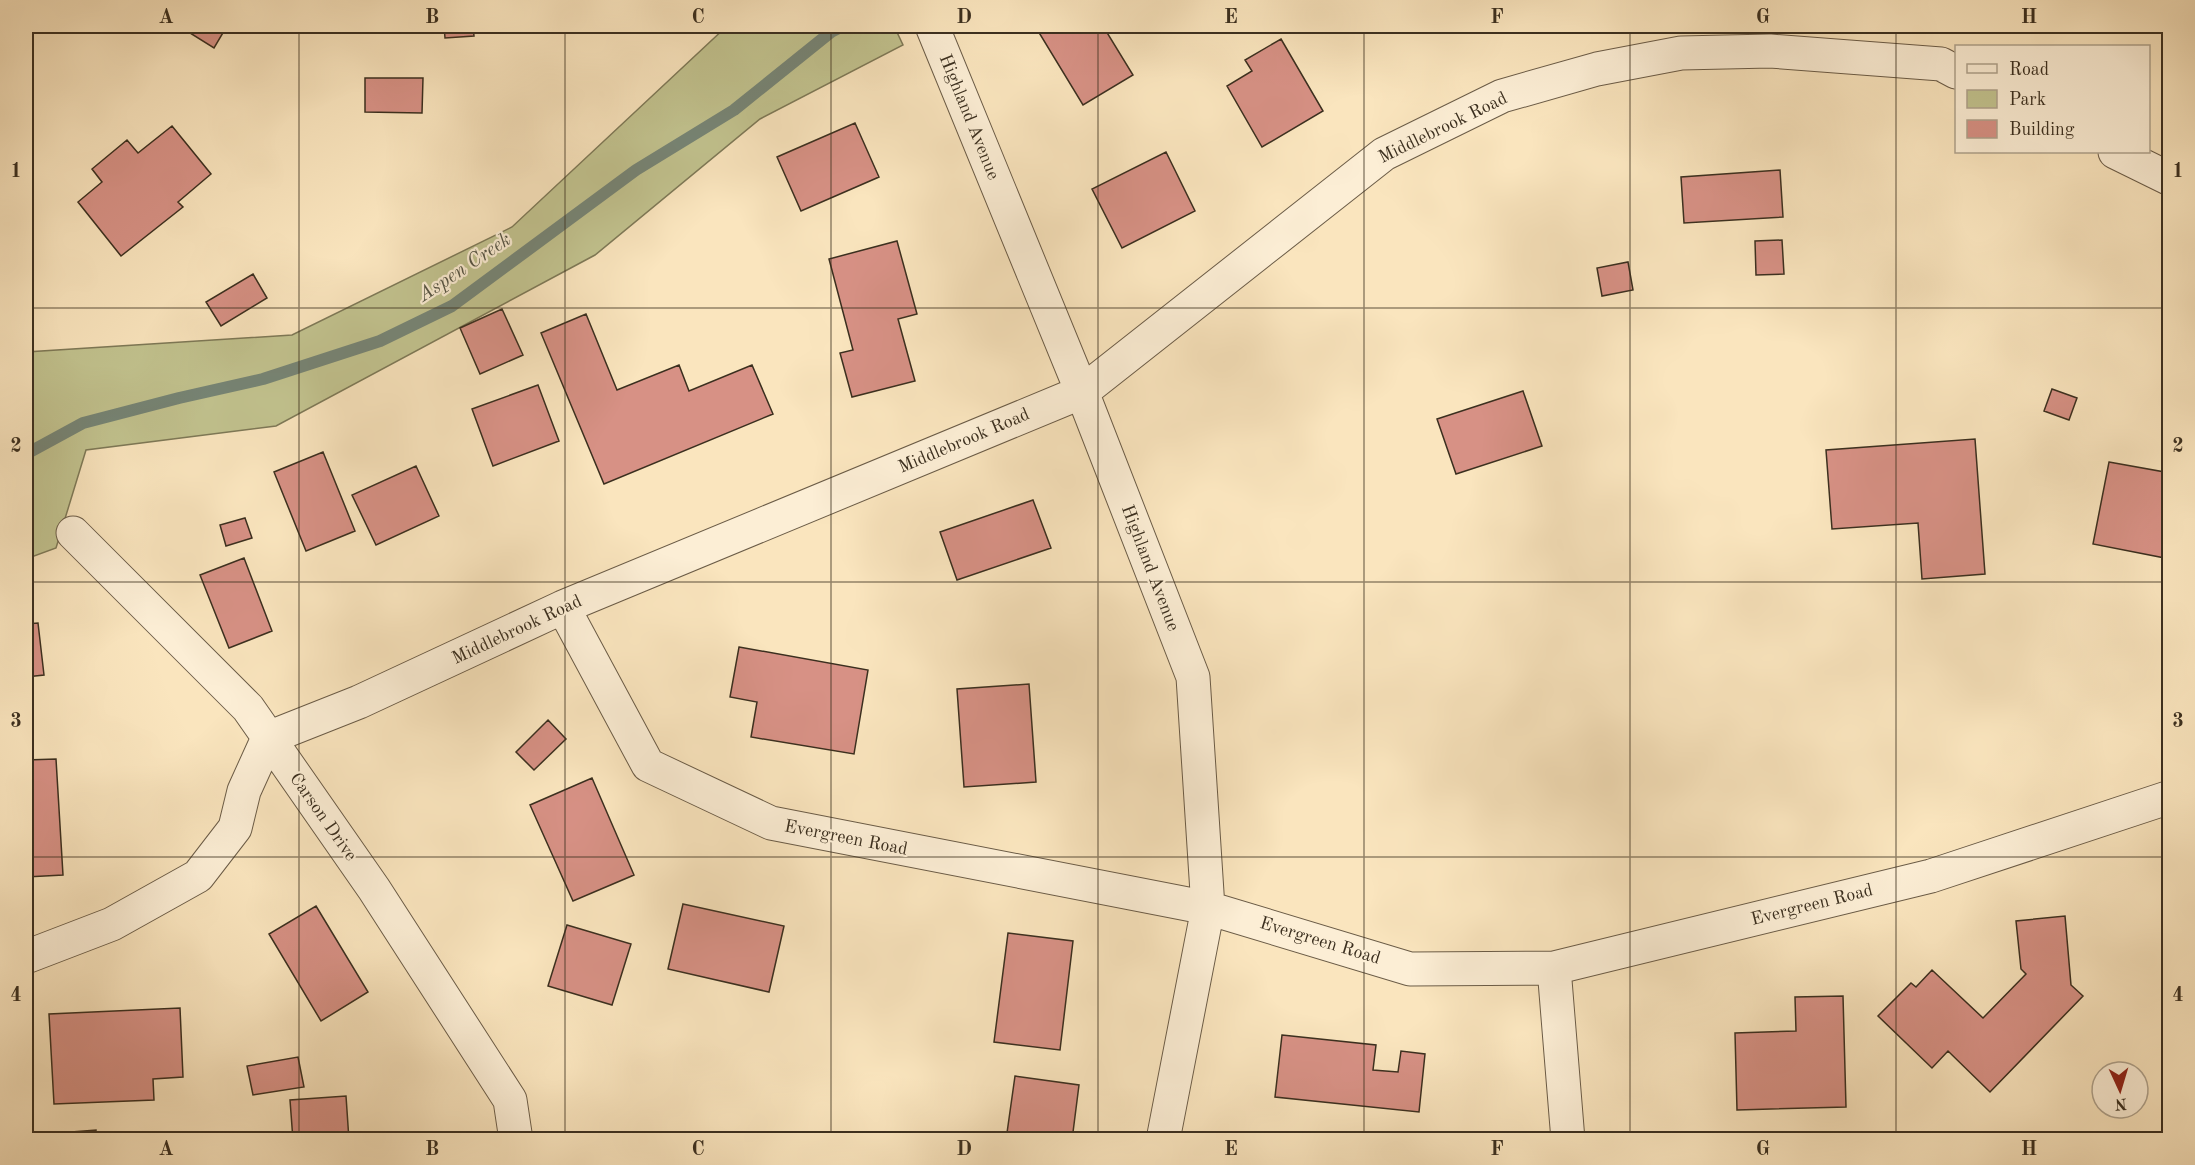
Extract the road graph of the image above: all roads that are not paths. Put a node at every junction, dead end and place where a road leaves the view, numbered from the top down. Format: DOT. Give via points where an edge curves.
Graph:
graph roads {
  1 [pos="932,26"];
  2 [pos="1955,71"];
  3 [pos="2117,153"];
  4 [pos="2169,179"];
  5 [pos="1082,392"];
  6 [pos="73,533"];
  7 [pos="563,607"];
  8 [pos="268,738"];
  9 [pos="2169,797"];
  10 [pos="1208,908"];
  11 [pos="26,957"];
  12 [pos="1554,968"];
  13 [pos="516,1140"];
  14 [pos="1163,1140"];
  15 [pos="1568,1140"];
  1 -- 5 [label="street, Highland Avenue"];
  2 -- 5 [label="street, Middlebrook Road" via="1941,64 1782,52 1681,53 1597,69 1502,96 1384,154"];
  3 -- 4 [label="street"];
  5 -- 7 [label="street, Middlebrook Road"];
  5 -- 10 [label="street, Highland Avenue" via="1193,677"];
  6 -- 8 [label="street, Carson Drive" via="248,708"];
  7 -- 8 [label="street, Middlebrook Road" via="359,702"];
  7 -- 10 [label="street, Evergreen Road" via="648,765 771,823"];
  8 -- 11 [label="street" via="243,791 234,828 198,876 112,924"];
  8 -- 13 [label="street, Carson Drive" via="374,889 510,1100"];
  9 -- 12 [label="street, Evergreen Road" via="1931,876"];
  10 -- 12 [label="street, Evergreen Road" via="1410,969"];
  10 -- 14 [label="street, Highland Avenue"];
  12 -- 15 [label="street"];
}
